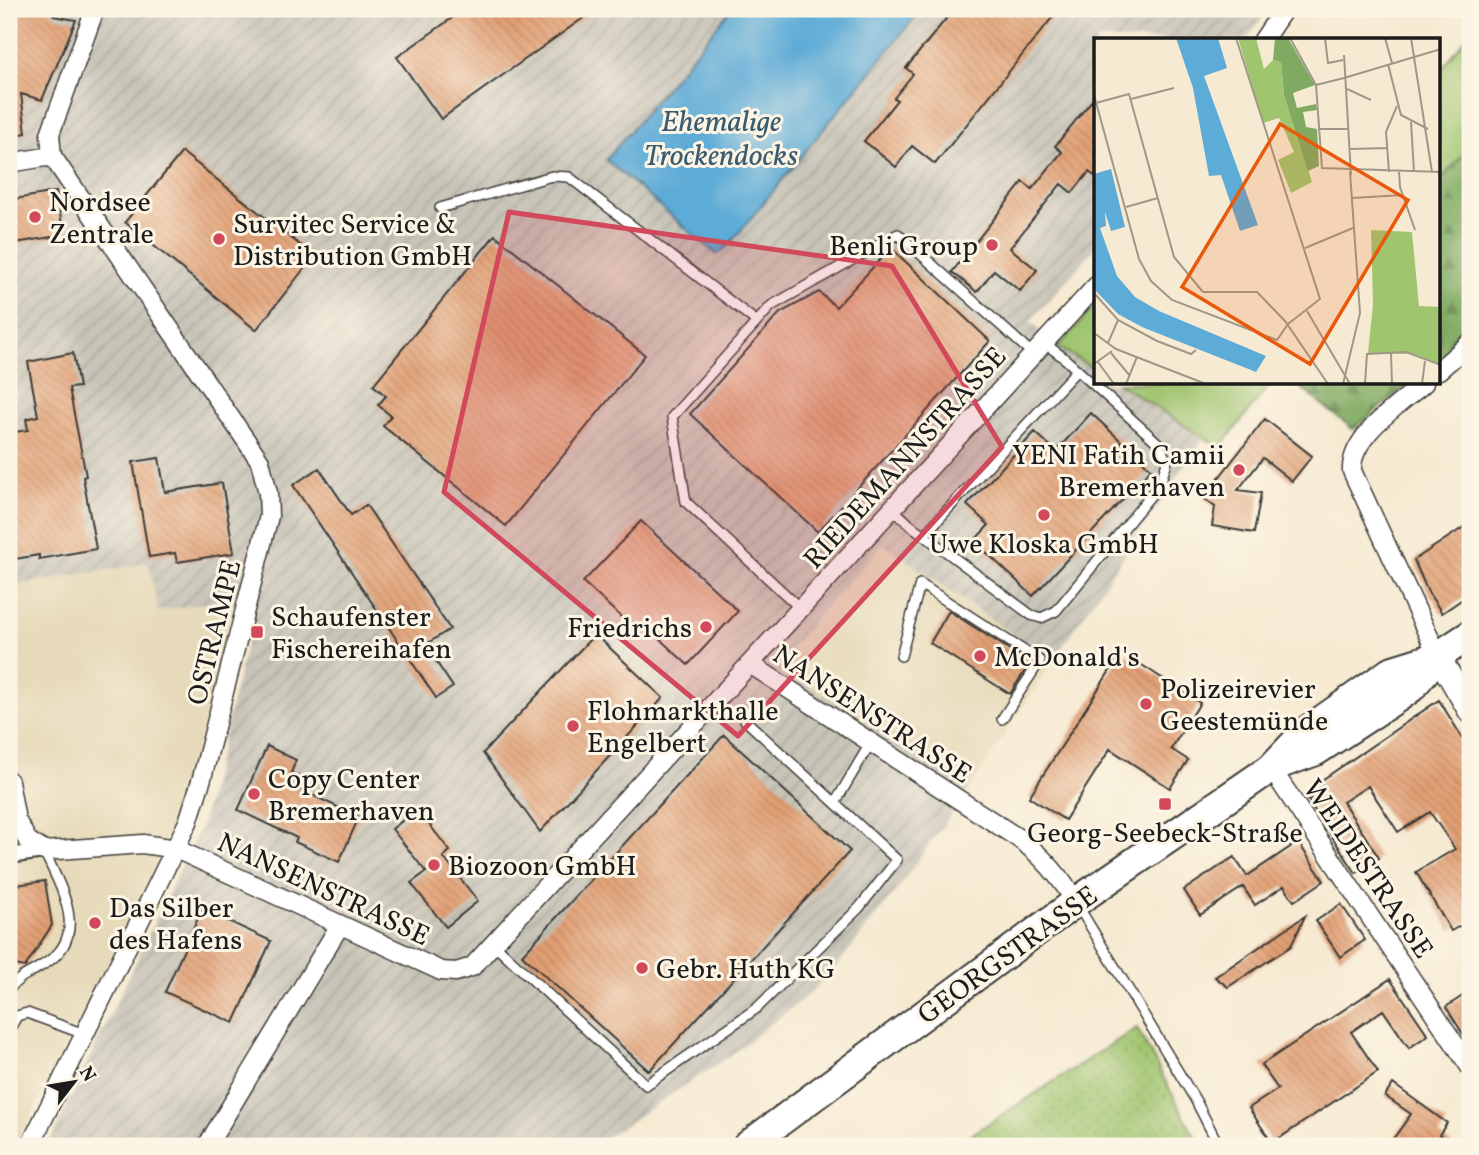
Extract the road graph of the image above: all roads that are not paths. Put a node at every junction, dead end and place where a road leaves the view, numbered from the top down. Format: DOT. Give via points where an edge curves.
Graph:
graph roads {
  1 [pos="95,9"];
  2 [pos="1284,9"];
  3 [pos="1264,38"];
  4 [pos="52,156"];
  5 [pos="9,163"];
  6 [pos="440,208"];
  7 [pos="1094,288"];
  8 [pos="757,322"];
  9 [pos="1470,343"];
  10 [pos="1039,349"];
  11 [pos="1440,369"];
  12 [pos="1077,370"];
  13 [pos="1422,385"];
  14 [pos="893,509"];
  15 [pos="924,535"];
  16 [pos="801,609"];
  17 [pos="1470,635"];
  18 [pos="901,656"];
  19 [pos="1438,656"];
  20 [pos="750,664"];
  21 [pos="1470,711"];
  22 [pos="1002,719"];
  23 [pos="745,720"];
  24 [pos="871,742"];
  25 [pos="1271,768"];
  26 [pos="9,781"];
  27 [pos="835,803"];
  28 [pos="176,849"];
  29 [pos="44,852"];
  30 [pos="9,856"];
  31 [pos="1076,902"];
  32 [pos="340,925"];
  33 [pos="494,944"];
  34 [pos="9,990"];
  35 [pos="9,1030"];
  36 [pos="84,1034"];
  37 [pos="1470,1067"];
  38 [pos="1470,1140"];
  39 [pos="30,1146"];
  40 [pos="207,1146"];
  41 [pos="747,1146"];
  42 [pos="1219,1146"];
  43 [pos="1465,1146"];
  1 -- 4 [label="street" via="50,134"];
  2 -- 3 [label="street"];
  4 -- 5 [label="street"];
  4 -- 28 [label="street, OSTRAMPE" via="260,461 268,492 269,516 216,727"];
  6 -- 8 [label="lane" via="552,176 569,177"];
  7 -- 10 [label="street, RIEDEMANNSTRASSE"];
  8 -- 10 [label="lane" via="771,306 898,234"];
  8 -- 16 [label="lane" via="672,417 686,502"];
  9 -- 11 [label="street"];
  10 -- 12 [label="lane"];
  10 -- 14 [label="street, RIEDEMANNSTRASSE"];
  12 -- 15 [label="lane"];
  12 -- 15 [label="lane" via="1158,443 1167,462 1160,484 1056,611 1041,618 1031,615"];
  13 -- 19 [label="street" via="1367,433 1351,457 1352,471"];
  14 -- 15 [label="lane"];
  14 -- 16 [label="street, RIEDEMANNSTRASSE"];
  16 -- 20 [label="street, RIEDEMANNSTRASSE"];
  17 -- 19 [label="main road, GEORGSTRASSE"];
  18 -- 22 [label="lane" via="920,584 1040,661"];
  19 -- 21 [label="street"];
  19 -- 25 [label="main road, GEORGSTRASSE" via="1400,696 1316,751"];
  20 -- 24 [label="street, NANSENSTRASSE"];
  20 -- 33 [label="street, NANSENSTRASSE"];
  23 -- 27 [label="lane"];
  24 -- 27 [label="lane"];
  24 -- 31 [label="street, NANSENSTRASSE" via="1032,848"];
  25 -- 31 [label="main road, GEORGSTRASSE"];
  25 -- 37 [label="street, WEIDESTRASSE"];
  26 -- 29 [label="street" via="16,820 28,841"];
  27 -- 33 [label="lane" via="897,860 859,908 757,1008 646,1085"];
  28 -- 29 [label="street, NANSENSTRASSE" via="143,844"];
  28 -- 32 [label="street, NANSENSTRASSE"];
  28 -- 36 [label="street, OSTRAMPE"];
  29 -- 30 [label="street"];
  29 -- 34 [label="lane" via="60,885 70,937 58,955 25,974"];
  31 -- 41 [label="main road, GEORGSTRASSE"];
  31 -- 42 [label="lane"];
  32 -- 33 [label="street, NANSENSTRASSE" via="441,971 472,967"];
  32 -- 40 [label="street"];
  35 -- 36 [label="lane" via="17,1016 27,1013"];
  36 -- 39 [label="street, OSTRAMPE"];
  38 -- 43 [label="street"];
}
